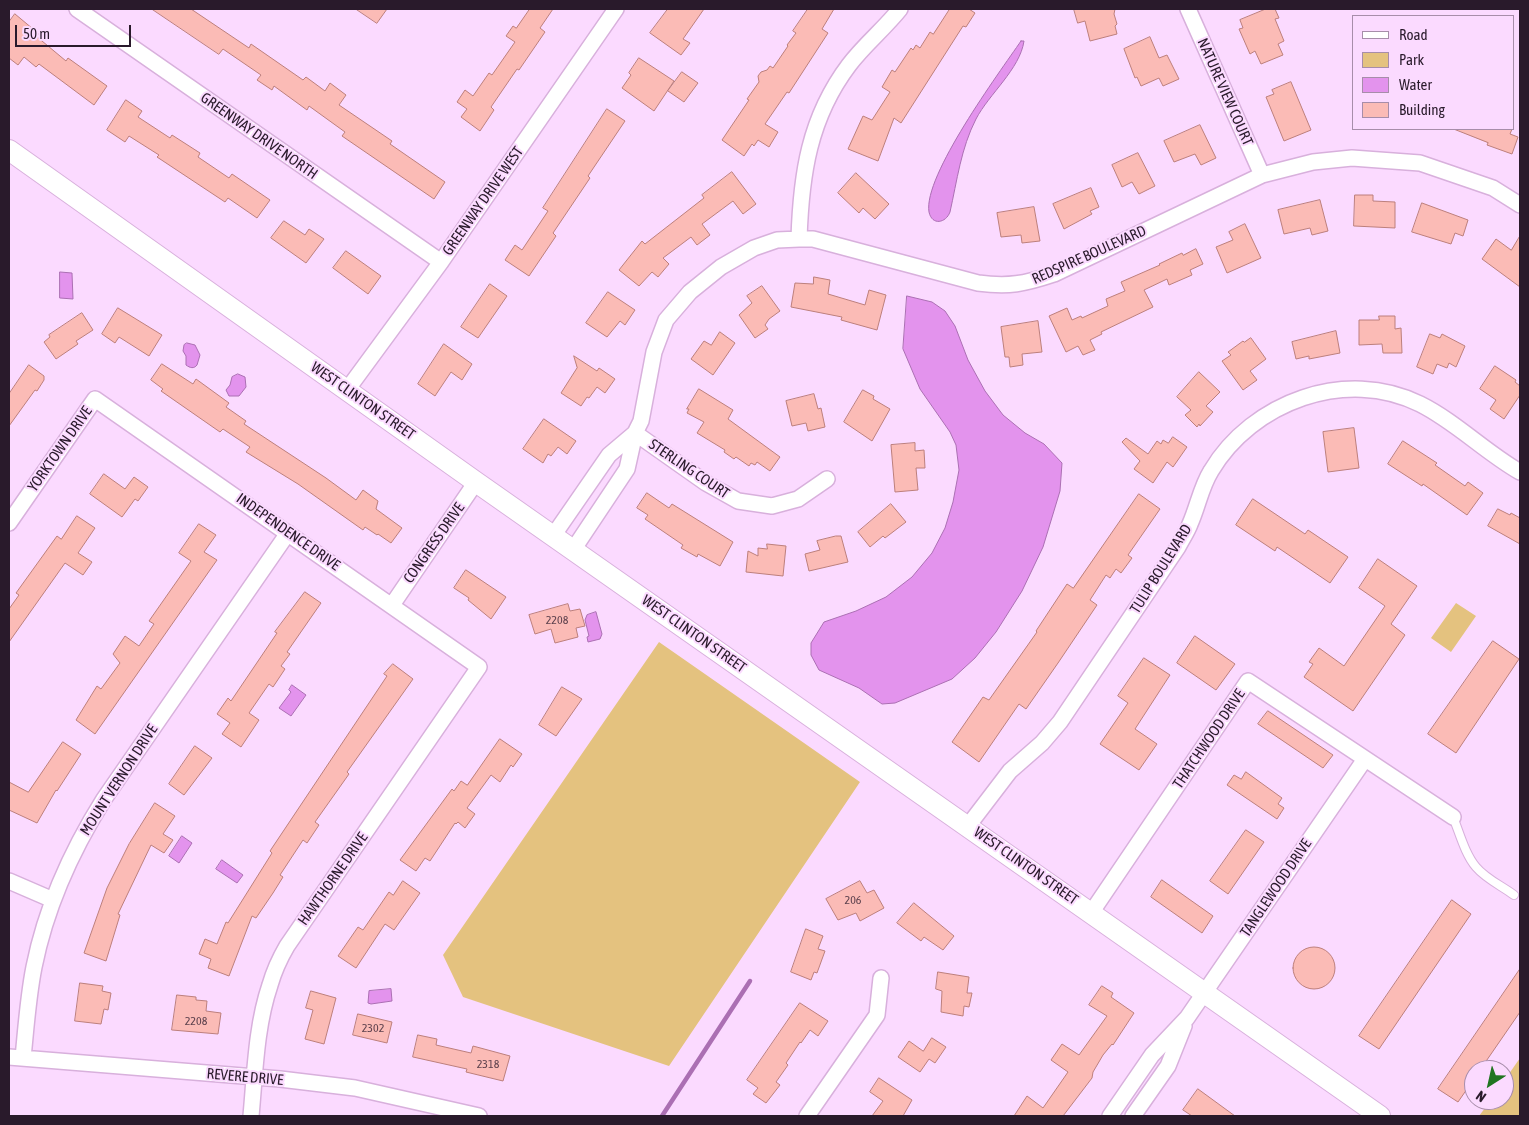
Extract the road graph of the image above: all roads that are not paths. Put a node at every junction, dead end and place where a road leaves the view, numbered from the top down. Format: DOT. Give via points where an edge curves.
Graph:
graph roads {
  1 [pos="77,9"];
  2 [pos="616,9"];
  3 [pos="900,9"];
  4 [pos="1188,9"];
  5 [pos="9,150"];
  6 [pos="1262,175"];
  7 [pos="1520,205"];
  8 [pos="799,238"];
  9 [pos="441,262"];
  10 [pos="347,390"];
  11 [pos="95,398"];
  12 [pos="635,433"];
  13 [pos="1520,472"];
  14 [pos="827,479"];
  15 [pos="476,482"];
  16 [pos="9,523"];
  17 [pos="288,533"];
  18 [pos="553,536"];
  19 [pos="573,550"];
  20 [pos="392,604"];
  21 [pos="479,667"];
  22 [pos="1365,759"];
  23 [pos="1453,818"];
  24 [pos="968,826"];
  25 [pos="9,881"];
  26 [pos="1514,895"];
  27 [pos="53,900"];
  28 [pos="1091,913"];
  29 [pos="881,978"];
  30 [pos="1205,992"];
  31 [pos="1187,1018"];
  32 [pos="16,1058"];
  33 [pos="254,1077"];
  34 [pos="251,1116"];
  35 [pos="478,1116"];
  36 [pos="807,1116"];
  37 [pos="1110,1116"];
  38 [pos="1133,1116"];
  39 [pos="1380,1116"];
  1 -- 9 [label="street, GREENWAY DRIVE NORTH"];
  2 -- 9 [label="street, GREENWAY DRIVE WEST"];
  3 -- 8 [label="street" via="849,65 821,113 805,165"];
  4 -- 6 [label="street, NATURE VIEW COURT"];
  5 -- 10 [label="street, WEST CLINTON STREET"];
  6 -- 7 [label="street, REDSPIRE BOULEVARD" via="1312,162 1352,158 1420,163 1493,188"];
  6 -- 8 [label="street, REDSPIRE BOULEVARD" via="1054,274 1023,284 1002,286 978,282"];
  8 -- 12 [label="street, REDSPIRE BOULEVARD" via="777,240 754,248 721,267 678,305 666,320 654,352 642,421"];
  9 -- 10 [label="street, GREENWAY DRIVE WEST"];
  10 -- 15 [label="street, WEST CLINTON STREET"];
  11 -- 16 [label="street, YORKTOWN DRIVE"];
  11 -- 17 [label="street, INDEPENDENCE DRIVE"];
  12 -- 14 [label="street, STERLING COURT" via="706,483 738,501 772,506 798,499"];
  12 -- 18 [label="street, REDSPIRE BOULEVARD" via="609,455"];
  12 -- 19 [label="street, REDSPIRE BOULEVARD" via="627,469"];
  13 -- 24 [label="street, TULIP BOULEVARD" via="1439,414 1396,395 1358,390 1335,391 1298,399 1256,420 1226,450 1210,472 1178,547 1060,722 1010,771"];
  15 -- 18 [label="street, WEST CLINTON STREET"];
  15 -- 20 [label="street, CONGRESS DRIVE"];
  17 -- 20 [label="street, INDEPENDENCE DRIVE"];
  17 -- 27 [label="street, MOUNT VERNON DRIVE" via="104,799 78,844"];
  18 -- 19 [label="street, WEST CLINTON STREET"];
  19 -- 24 [label="street, WEST CLINTON STREET"];
  20 -- 21 [label="street, INDEPENDENCE DRIVE"];
  21 -- 33 [label="street, HAWTHORNE DRIVE" via="287,946 269,986"];
  22 -- 23 [label="street"];
  22 -- 28 [label="street, THATCHWOOD DRIVE" via="1248,681"];
  22 -- 30 [label="street, TANGLEWOOD DRIVE"];
  23 -- 26 [label="lane" via="1477,868"];
  24 -- 28 [label="street, WEST CLINTON STREET"];
  25 -- 27 [label="street"];
  27 -- 32 [label="street, MOUNT VERNON DRIVE" via="34,966"];
  28 -- 30 [label="street, WEST CLINTON STREET"];
  29 -- 36 [label="street" via="876,1015"];
  30 -- 31 [label="street, TANGLEWOOD DRIVE"];
  30 -- 39 [label="street, WEST CLINTON STREET"];
  31 -- 37 [label="street, TANGLEWOOD DRIVE" via="1152,1055"];
  31 -- 38 [label="street, TANGLEWOOD DRIVE" via="1168,1066"];
  32 -- 33 [label="street, REVERE DRIVE"];
  33 -- 34 [label="street, HAWTHORNE DRIVE"];
  33 -- 35 [label="street, REVERE DRIVE" via="355,1088"];
}
